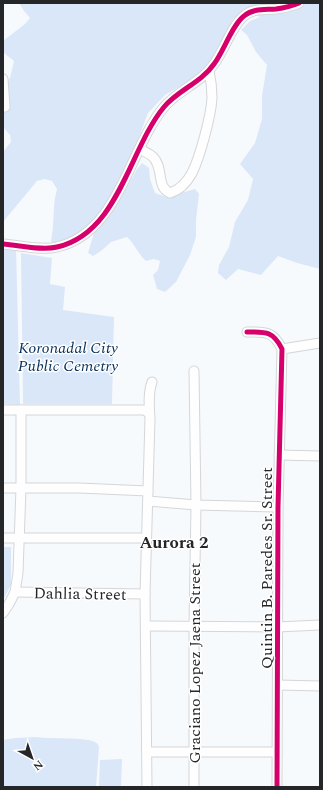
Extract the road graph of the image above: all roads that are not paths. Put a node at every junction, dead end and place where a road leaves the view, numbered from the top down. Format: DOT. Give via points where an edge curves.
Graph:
graph roads {
  1 [pos="299,3"];
  2 [pos="209,71"];
  3 [pos="3,79"];
  4 [pos="5,107"];
  5 [pos="140,149"];
  6 [pos="3,244"];
  7 [pos="247,332"];
  8 [pos="320,342"];
  9 [pos="282,349"];
  10 [pos="194,371"];
  11 [pos="152,382"];
  12 [pos="3,410"];
  13 [pos="21,410"];
  14 [pos="149,413"];
  15 [pos="279,455"];
  16 [pos="320,456"];
  17 [pos="3,488"];
  18 [pos="21,488"];
  19 [pos="148,491"];
  20 [pos="148,502"];
  21 [pos="196,505"];
  22 [pos="278,507"];
  23 [pos="3,538"];
  24 [pos="146,538"];
  25 [pos="19,539"];
  26 [pos="15,592"];
  27 [pos="145,594"];
  28 [pos="3,613"];
  29 [pos="320,625"];
  30 [pos="146,626"];
  31 [pos="194,626"];
  32 [pos="277,627"];
  33 [pos="278,685"];
  34 [pos="320,686"];
  35 [pos="147,752"];
  36 [pos="194,752"];
  37 [pos="277,752"];
  38 [pos="147,787"];
  39 [pos="194,787"];
  40 [pos="277,787"];
  1 -- 2 [label="street" via="277,9 252,11 245,15"];
  2 -- 5 [label="street" via="164,107"];
  2 -- 5 [label="street" via="212,100 199,152 185,183 176,192 170,194 166,191 162,186 158,164 154,158"];
  3 -- 4 [label="street"];
  5 -- 6 [label="street" via="110,206 84,235 56,248"];
  7 -- 9 [label="street" via="269,333"];
  8 -- 9 [label="street"];
  9 -- 15 [label="street, Quintin B. Paredes Sr. Street"];
  10 -- 21 [label="street, Graciano Lopez Jaena Street"];
  11 -- 14 [label="street"];
  12 -- 13 [label="street"];
  13 -- 14 [label="street" via="144,410"];
  13 -- 18 [label="street"];
  14 -- 19 [label="street"];
  15 -- 16 [label="street"];
  15 -- 22 [label="street, Quintin B. Paredes Sr. Street"];
  17 -- 18 [label="street"];
  18 -- 19 [label="street"];
  18 -- 25 [label="street"];
  19 -- 20 [label="street"];
  20 -- 21 [label="street"];
  20 -- 24 [label="street"];
  21 -- 22 [label="street"];
  21 -- 31 [label="street, Graciano Lopez Jaena Street"];
  22 -- 32 [label="street, Quintin B. Paredes Sr. Street"];
  23 -- 25 [label="street"];
  24 -- 25 [label="street"];
  24 -- 27 [label="street"];
  25 -- 26 [label="street"];
  26 -- 27 [label="street, Dahlia Street"];
  26 -- 28 [label="street"];
  27 -- 30 [label="street"];
  29 -- 32 [label="street"];
  30 -- 31 [label="street"];
  30 -- 35 [label="street"];
  31 -- 32 [label="street"];
  31 -- 36 [label="street, Graciano Lopez Jaena Street"];
  32 -- 33 [label="street, Quintin B. Paredes Sr. Street"];
  33 -- 34 [label="street"];
  33 -- 37 [label="street, Quintin B. Paredes Sr. Street"];
  35 -- 36 [label="street"];
  35 -- 38 [label="street"];
  36 -- 37 [label="street"];
  36 -- 39 [label="street, Graciano Lopez Jaena Street"];
  37 -- 40 [label="street, Quintin B. Paredes Sr. Street"];
}
